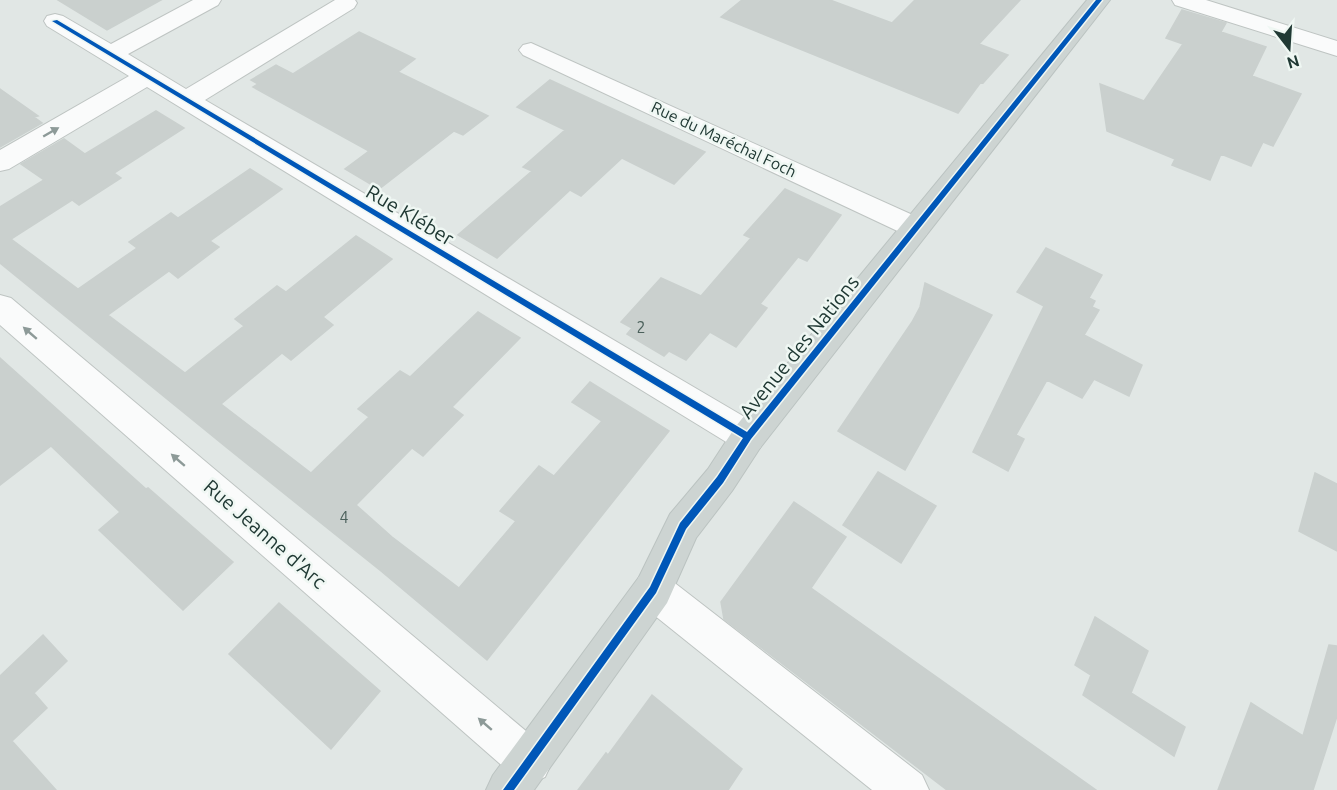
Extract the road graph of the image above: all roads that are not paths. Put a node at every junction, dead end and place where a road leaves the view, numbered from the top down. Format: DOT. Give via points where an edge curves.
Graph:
graph roads {
  1 [pos="210,0"];
  2 [pos="1099,0"];
  3 [pos="1183,0"];
  4 [pos="1262,0"];
  5 [pos="346,3"];
  6 [pos="56,21"];
  7 [pos="1249,21"];
  8 [pos="531,50"];
  9 [pos="1337,50"];
  10 [pos="111,54"];
  11 [pos="147,76"];
  12 [pos="186,100"];
  13 [pos="0,162"];
  14 [pos="916,228"];
  15 [pos="0,307"];
  16 [pos="748,437"];
  17 [pos="653,590"];
  18 [pos="530,762"];
  19 [pos="508,790"];
  20 [pos="907,790"];
  1 -- 10 [label="street"];
  2 -- 14 [label="main road, Avenue des Nations"];
  3 -- 7 [label="street"];
  4 -- 7 [label="street"];
  5 -- 12 [label="street"];
  6 -- 10 [label="street, Rue Kléber"];
  7 -- 9 [label="street"];
  8 -- 14 [label="street, Rue du Maréchal Foch"];
  10 -- 11 [label="street, Rue Kléber"];
  11 -- 12 [label="street, Rue Kléber"];
  13 -- 11 [label="street, one-way"];
  12 -- 16 [label="street, Rue Kléber"];
  14 -- 16 [label="main road, Avenue des Nations"];
  18 -- 15 [label="street, Rue Jeanne d'Arc, one-way"];
  16 -- 17 [label="main road, Avenue des Nations" via="683,526"];
  17 -- 18 [label="main road, Avenue des Nations"];
  17 -- 20 [label="street"];
  18 -- 19 [label="main road, Avenue des Nations"];
}
